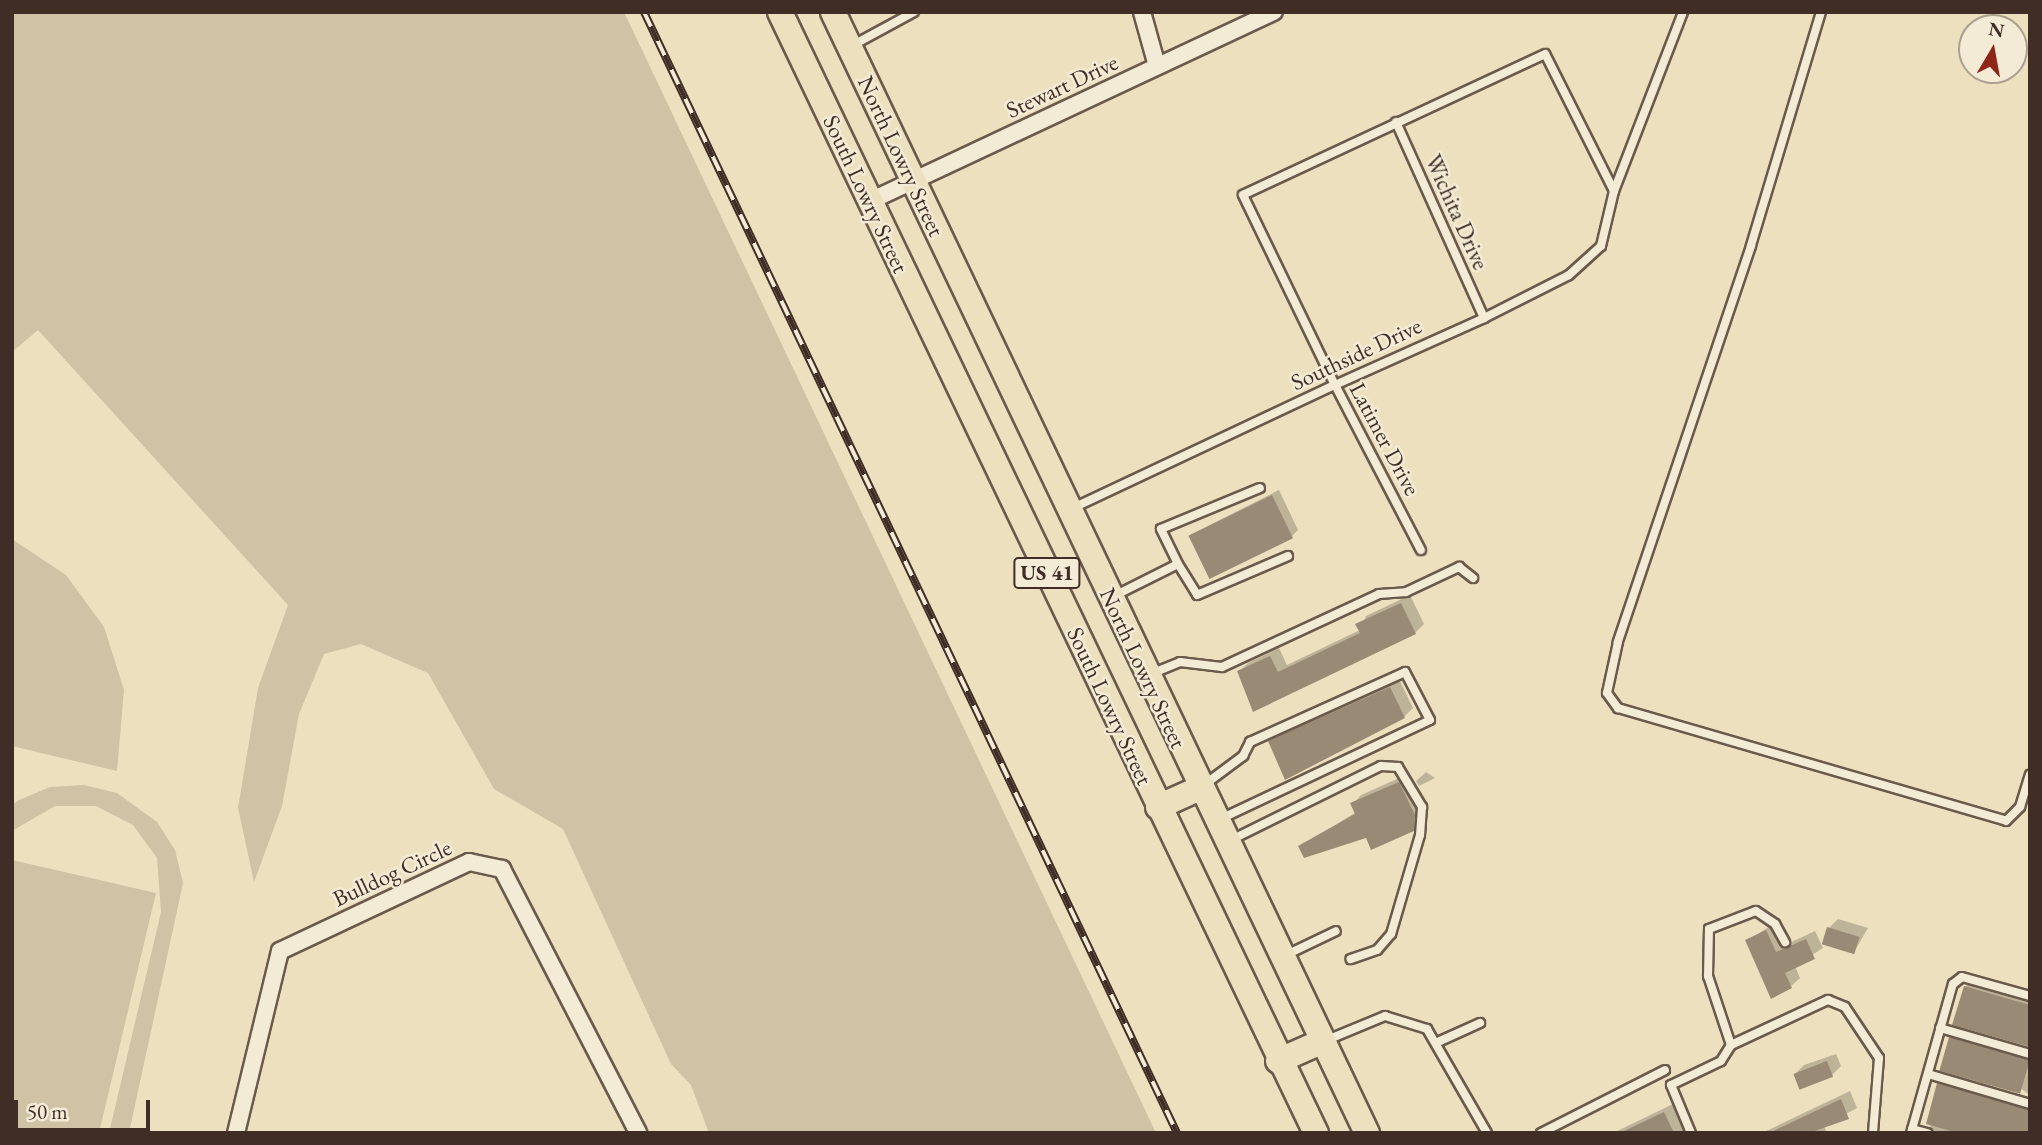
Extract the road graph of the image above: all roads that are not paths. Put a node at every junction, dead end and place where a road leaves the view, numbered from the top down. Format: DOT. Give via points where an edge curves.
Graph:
graph roads {
  1 [pos="780,12"];
  2 [pos="833,12"];
  3 [pos="914,12"];
  4 [pos="1142,12"];
  5 [pos="1274,12"];
  6 [pos="1683,12"];
  7 [pos="1821,12"];
  8 [pos="849,46"];
  9 [pos="1157,66"];
  10 [pos="1396,122"];
  11 [pos="914,182"];
  12 [pos="1614,191"];
  13 [pos="870,201"];
  14 [pos="1484,318"];
  15 [pos="1335,385"];
  16 [pos="1260,488"];
  17 [pos="1068,510"];
  18 [pos="1421,550"];
  19 [pos="1288,556"];
  20 [pos="1178,564"];
  21 [pos="1473,578"];
  22 [pos="1110,598"];
  23 [pos="1147,675"];
  24 [pos="2030,774"];
  25 [pos="1200,788"];
  26 [pos="1158,807"];
  27 [pos="1220,832"];
  28 [pos="1336,931"];
  29 [pos="1785,942"];
  30 [pos="1280,958"];
  31 [pos="1351,959"];
  32 [pos="2030,996"];
  33 [pos="1480,1023"];
  34 [pos="1940,1028"];
  35 [pos="1440,1041"];
  36 [pos="1321,1042"];
  37 [pos="1731,1045"];
  38 [pos="2030,1054"];
  39 [pos="1278,1061"];
  40 [pos="1665,1070"];
  41 [pos="1928,1074"];
  42 [pos="1293,1089"];
  43 [pos="2030,1104"];
  44 [pos="1912,1131"];
  45 [pos="236,1133"];
  46 [pos="638,1133"];
  47 [pos="1307,1133"];
  48 [pos="1316,1133"];
  49 [pos="1367,1133"];
  50 [pos="1488,1133"];
  51 [pos="1541,1133"];
  52 [pos="1691,1133"];
  53 [pos="1873,1133"];
  54 [pos="1927,1133"];
  1 -- 13 [label="main road, South Lowry Street / US 41"];
  2 -- 8 [label="main road, North Lowry Street / US 41"];
  3 -- 8 [label="lane"];
  4 -- 9 [label="street"];
  5 -- 9 [label="street, Stewart Drive"];
  6 -- 12 [label="lane, Southside Drive"];
  7 -- 24 [label="lane" via="1751,246 1618,642 1607,693 1618,708 2006,821 2020,807"];
  8 -- 11 [label="main road, North Lowry Street / US 41"];
  9 -- 11 [label="street, Stewart Drive"];
  10 -- 12 [label="lane" via="1545,54"];
  10 -- 14 [label="lane, Wichita Drive"];
  10 -- 15 [label="lane, Latimer Drive" via="1243,195"];
  11 -- 13 [label="street, Stewart Drive"];
  11 -- 17 [label="main road, North Lowry Street / US 41"];
  12 -- 14 [label="lane, Southside Drive" via="1601,246 1569,275"];
  13 -- 26 [label="main road, South Lowry Street / US 41"];
  14 -- 15 [label="lane, Southside Drive"];
  15 -- 17 [label="lane, Southside Drive"];
  15 -- 18 [label="lane, Latimer Drive"];
  16 -- 20 [label="lane" via="1161,529"];
  17 -- 22 [label="main road, North Lowry Street / US 41"];
  19 -- 20 [label="lane" via="1196,595"];
  20 -- 22 [label="lane"];
  21 -- 23 [label="lane" via="1459,567 1406,593 1379,594 1222,667 1180,662"];
  22 -- 23 [label="main road, North Lowry Street / US 41"];
  23 -- 25 [label="main road, North Lowry Street / US 41"];
  25 -- 26 [label="main road"];
  25 -- 27 [label="main road, North Lowry Street / US 41"];
  25 -- 27 [label="lane" via="1243,756 1250,742 1405,672 1430,720"];
  26 -- 39 [label="main road, South Lowry Street / US 41"];
  27 -- 30 [label="main road, North Lowry Street / US 41"];
  27 -- 31 [label="lane" via="1381,766 1398,767 1422,807 1420,835 1391,933 1377,950"];
  28 -- 30 [label="lane"];
  29 -- 37 [label="lane" via="1775,924 1756,911 1709,929 1708,976"];
  30 -- 36 [label="main road, North Lowry Street / US 41"];
  32 -- 34 [label="lane" via="1962,977 1953,984"];
  33 -- 35 [label="lane"];
  34 -- 38 [label="lane"];
  34 -- 41 [label="lane"];
  35 -- 36 [label="lane" via="1410,1020 1385,1016"];
  35 -- 50 [label="lane"];
  36 -- 39 [label="main road"];
  36 -- 49 [label="main road, North Lowry Street / US 41"];
  37 -- 52 [label="lane" via="1721,1061 1671,1085"];
  37 -- 53 [label="lane" via="1828,1000 1845,1007 1879,1058"];
  39 -- 42 [label="main road, South Lowry Street / US 41"];
  40 -- 51 [label="lane"];
  41 -- 43 [label="lane"];
  41 -- 44 [label="lane"];
  42 -- 47 [label="main road"];
  42 -- 48 [label="main road, South Lowry Street / US 41"];
  44 -- 54 [label="lane"];
  45 -- 46 [label="street, Bulldog Circle" via="280,951 468,862 502,869"];
}
